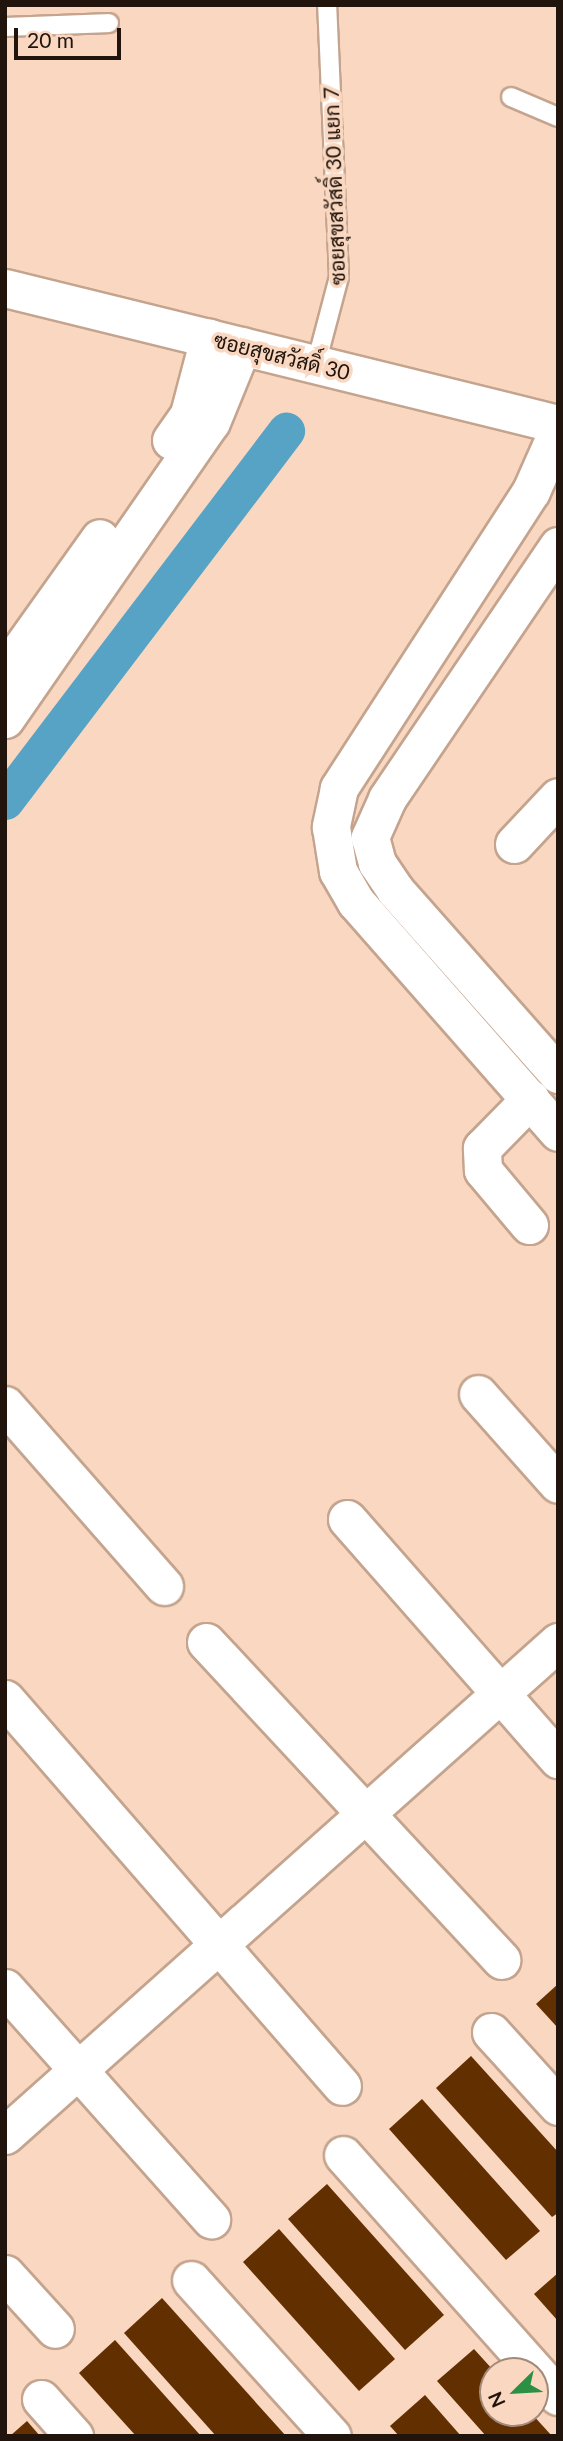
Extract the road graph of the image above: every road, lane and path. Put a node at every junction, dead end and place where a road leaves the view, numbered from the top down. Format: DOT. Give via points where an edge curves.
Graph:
graph roads {
  1 [pos="327,5"];
  2 [pos="109,23"];
  3 [pos="5,27"];
  4 [pos="511,97"];
  5 [pos="558,117"];
  6 [pos="5,288"];
  7 [pos="225,342"];
  8 [pos="316,364"];
  9 [pos="558,424"];
  10 [pos="558,430"];
  11 [pos="500,538"];
  12 [pos="553,567"];
  13 [pos="5,671"];
  14 [pos="5,719"];
  15 [pos="558,797"];
  16 [pos="514,844"];
  17 [pos="558,1074"];
  18 [pos="549,1116"];
  19 [pos="529,1225"];
  20 [pos="478,1394"];
  21 [pos="5,1405"];
  22 [pos="558,1485"];
  23 [pos="347,1520"];
  24 [pos="164,1586"];
  25 [pos="558,1642"];
  26 [pos="206,1643"];
  27 [pos="501,1693"];
  28 [pos="5,1699"];
  29 [pos="558,1759"];
  30 [pos="362,1817"];
  31 [pos="218,1946"];
  32 [pos="502,1960"];
  33 [pos="5,1988"];
  34 [pos="491,2032"];
  35 [pos="80,2069"];
  36 [pos="342,2086"];
  37 [pos="558,2106"];
  38 [pos="5,2135"];
  39 [pos="343,2155"];
  40 [pos="211,2219"];
  41 [pos="5,2274"];
  42 [pos="191,2280"];
  43 [pos="55,2329"];
  44 [pos="558,2396"];
  45 [pos="41,2399"];
  46 [pos="74,2436"];
  47 [pos="332,2436"];
  1 -- 8 [label="lane, ซอยสุขสวัสดิ์ 30 แยก 7" via="339,278"];
  2 -- 3 [label="lane"];
  4 -- 5 [label="lane"];
  6 -- 7 [label="street, ซอยสุขสวัสดิ์ 30"];
  7 -- 8 [label="street, ซอยสุขสวัสดิ์ 30"];
  7 -- 13 [label="street" via="190,414"];
  7 -- 14 [label="street" via="211,422"];
  8 -- 9 [label="street, ซอยสุขสวัสดิ์ 30"];
  10 -- 11 [label="street" via="547,463"];
  11 -- 12 [label="street"];
  11 -- 18 [label="street" via="339,788 331,827 338,871 356,902"];
  12 -- 17 [label="street" via="387,799 370,837 377,863 395,890"];
  15 -- 16 [label="street"];
  18 -- 19 [label="street" via="482,1148 483,1170"];
  20 -- 22 [label="street"];
  21 -- 24 [label="street"];
  23 -- 27 [label="street"];
  25 -- 27 [label="street"];
  26 -- 30 [label="street"];
  27 -- 29 [label="street"];
  27 -- 30 [label="street"];
  28 -- 31 [label="street"];
  30 -- 31 [label="street"];
  30 -- 32 [label="street"];
  31 -- 35 [label="street"];
  31 -- 36 [label="street"];
  33 -- 35 [label="street"];
  34 -- 37 [label="street"];
  35 -- 38 [label="street"];
  35 -- 40 [label="street"];
  39 -- 44 [label="street"];
  41 -- 43 [label="street"];
  42 -- 47 [label="street"];
  45 -- 46 [label="street"];
}
